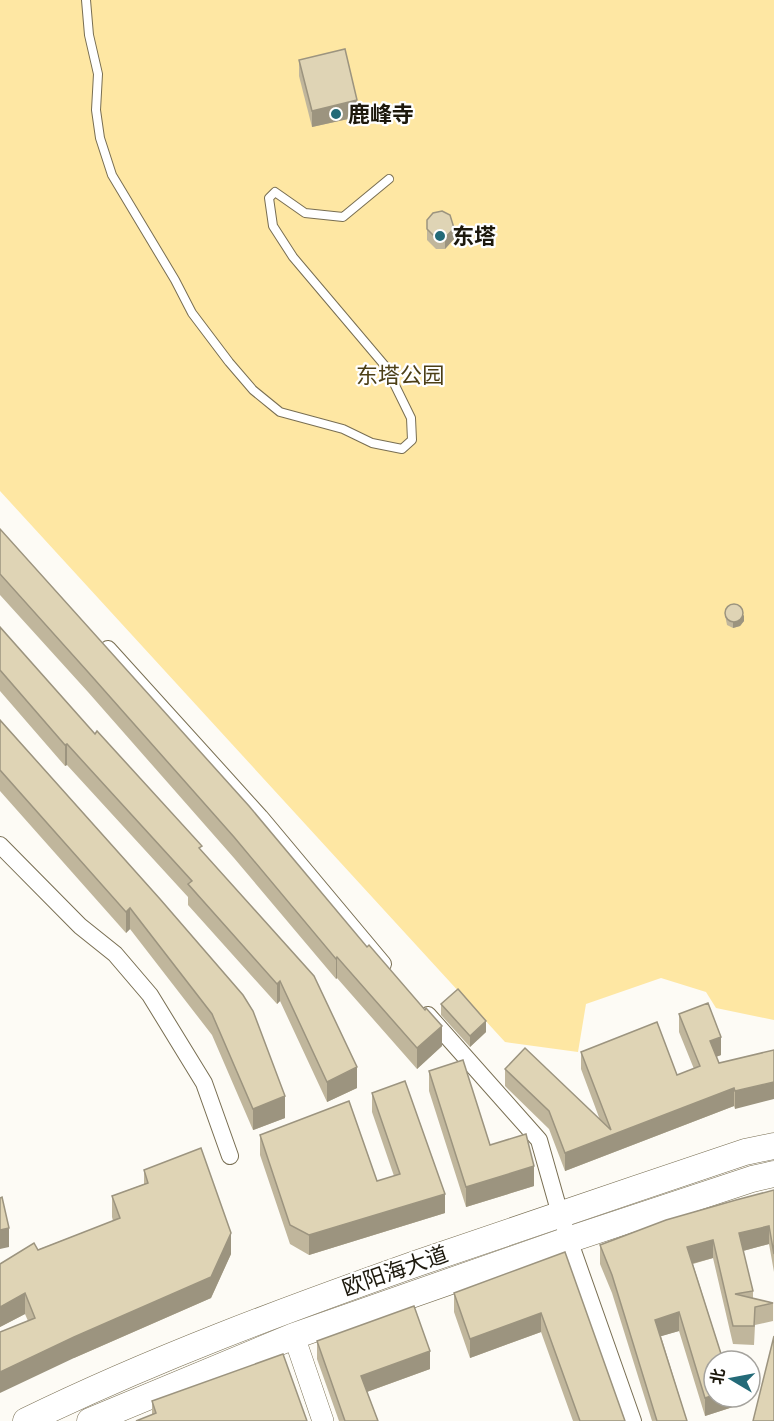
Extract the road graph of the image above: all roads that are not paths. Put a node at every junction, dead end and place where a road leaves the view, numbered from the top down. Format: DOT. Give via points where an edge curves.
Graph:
graph roads {
  1 [pos="86,0"];
  2 [pos="389,179"];
  3 [pos="96,636"];
  4 [pos="0,845"];
  5 [pos="393,976"];
  6 [pos="416,1002"];
  7 [pos="774,1146"];
  8 [pos="230,1156"];
  9 [pos="774,1174"];
  10 [pos="560,1214"];
  11 [pos="568,1240"];
  12 [pos="294,1336"];
  13 [pos="26,1421"];
  14 [pos="90,1421"];
  15 [pos="323,1421"];
  16 [pos="633,1421"];
  1 -- 2 [label="lane" via="99,74 96,110 100,138 112,175 192,313 253,390 280,412 402,449 412,440 411,418 386,367 293,257 273,226 269,198 275,192 305,213 343,217"];
  3 -- 5 [label="street" via="260,817"];
  4 -- 8 [label="street" via="80,926 115,954 150,995 204,1083"];
  6 -- 10 [label="street" via="539,1140"];
  7 -- 10 [label="main road, 欧阳海大道" via="745,1152"];
  9 -- 11 [label="main road, 欧阳海大道"];
  10 -- 11 [label="street"];
  10 -- 13 [label="main road, 欧阳海大道" via="284,1310"];
  11 -- 12 [label="main road, 欧阳海大道"];
  11 -- 16 [label="street"];
  12 -- 14 [label="main road, 欧阳海大道"];
  12 -- 15 [label="street"];
}
